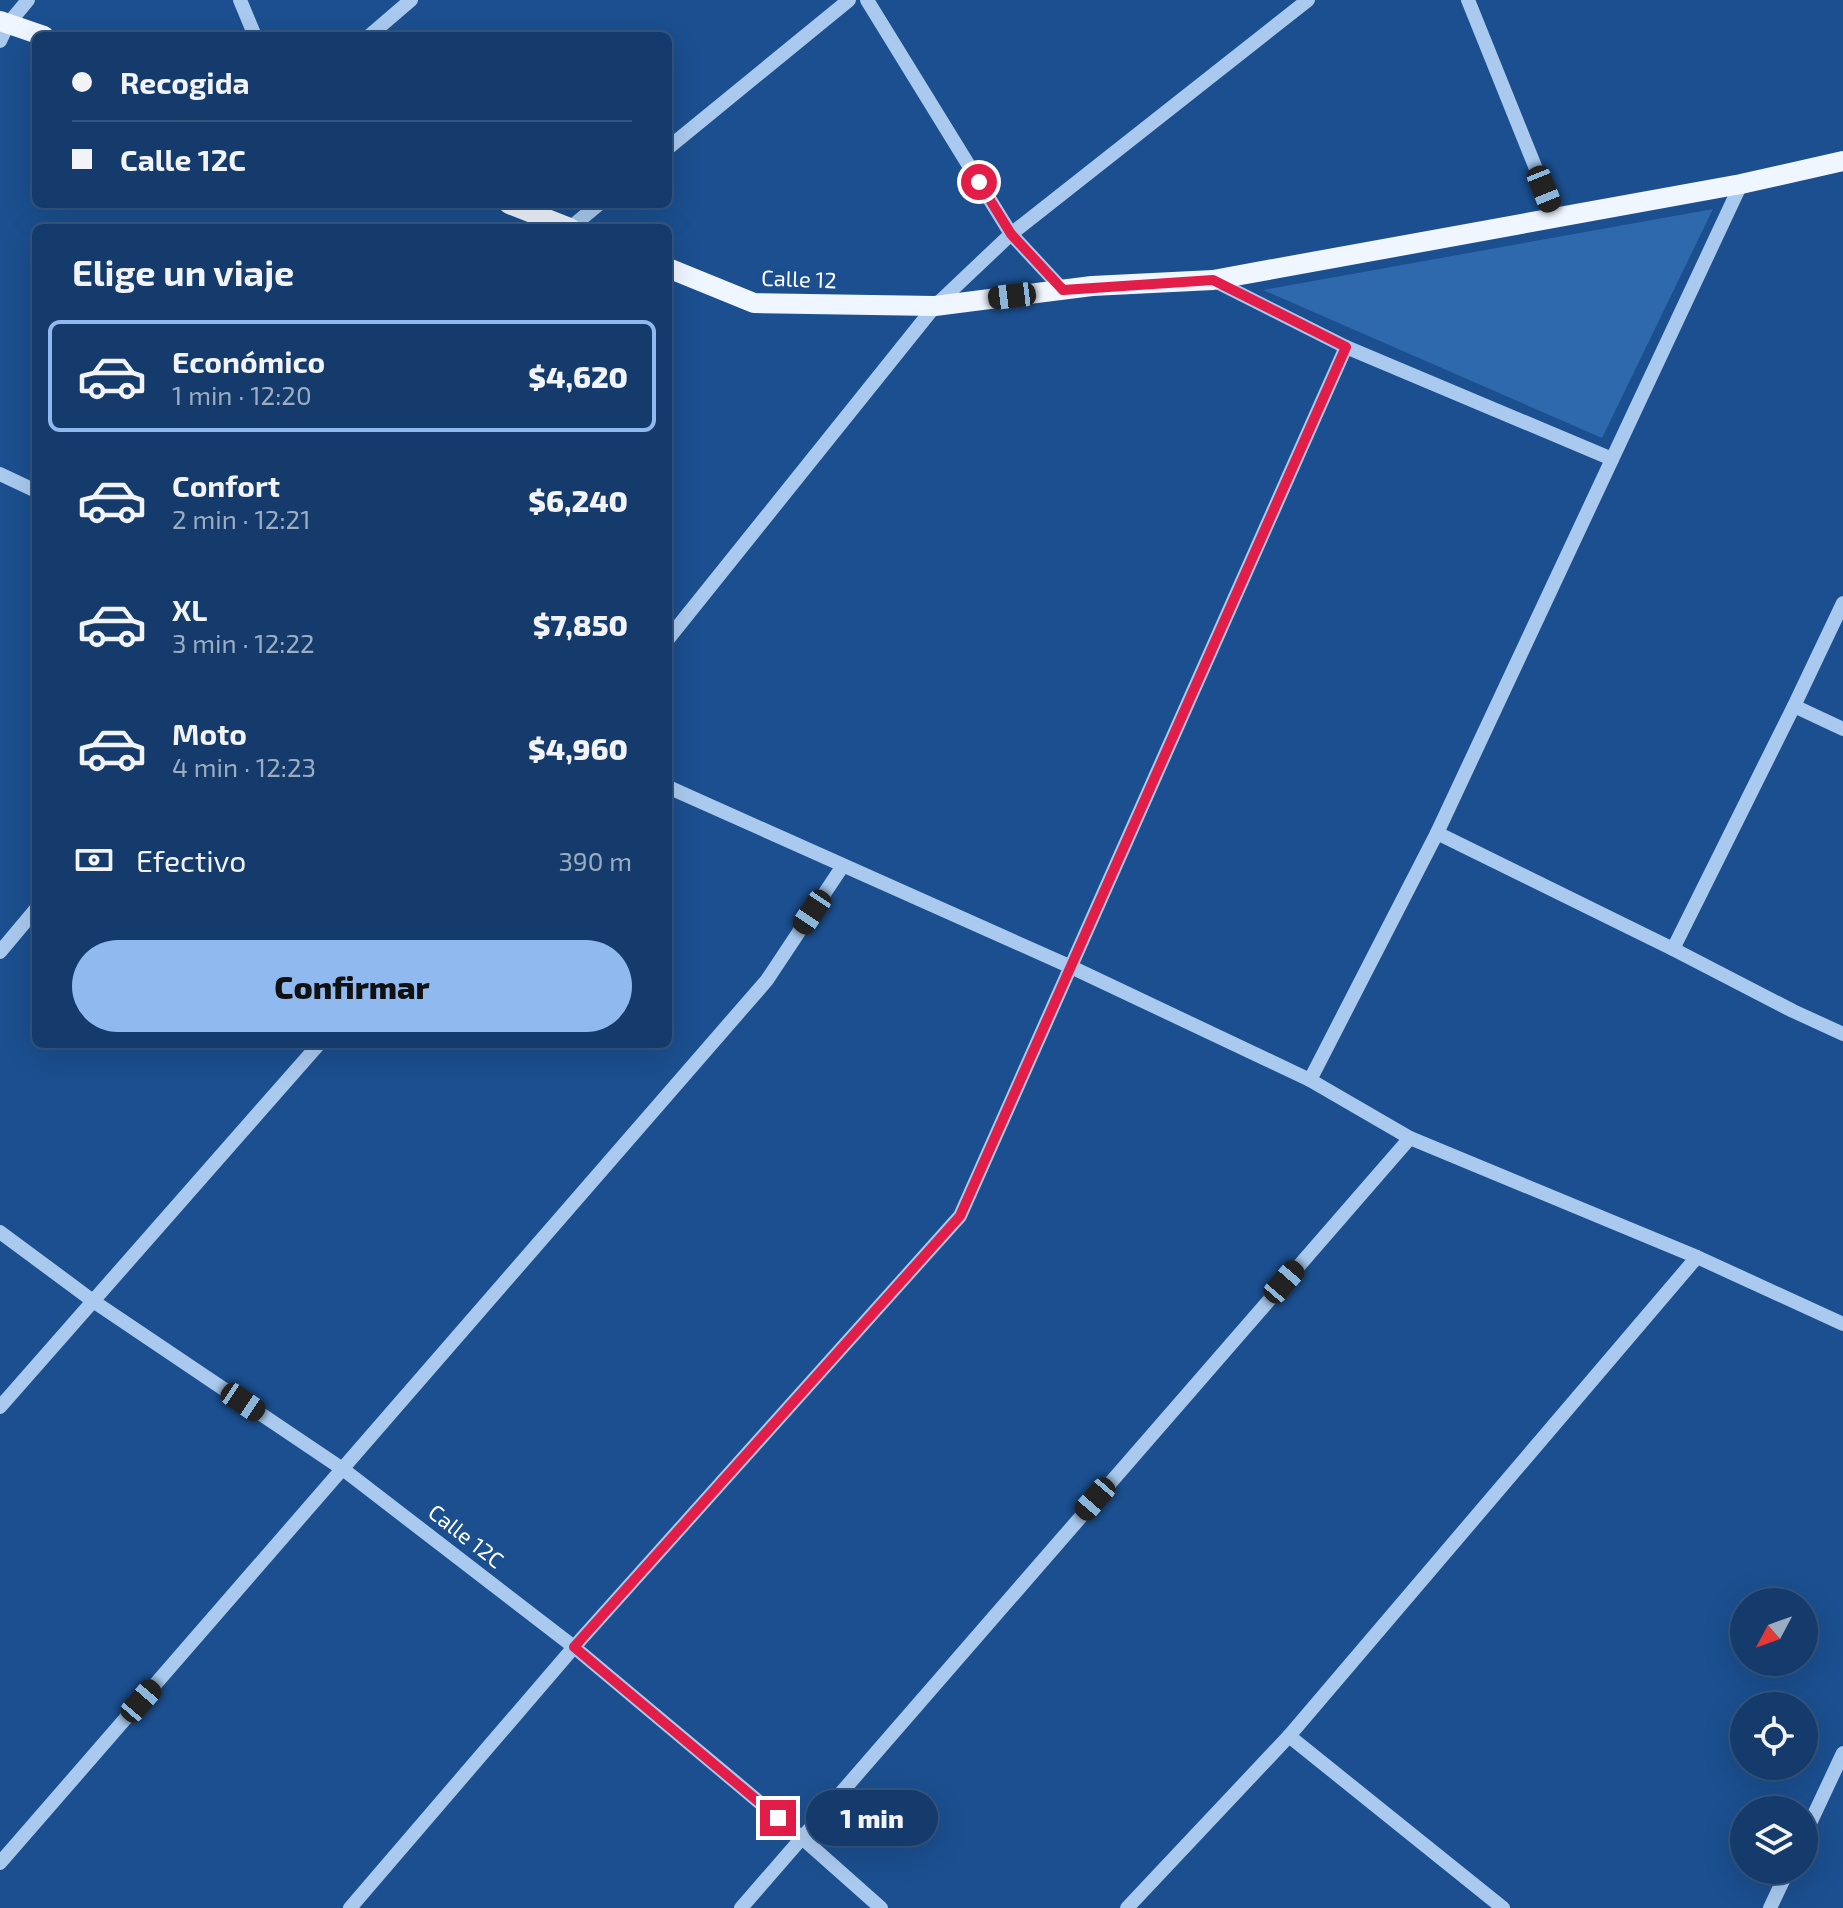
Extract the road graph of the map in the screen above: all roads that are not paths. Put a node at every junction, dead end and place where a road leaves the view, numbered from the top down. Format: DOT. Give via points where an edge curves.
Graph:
graph roads {
  1 [pos="28,0"];
  2 [pos="240,0"];
  3 [pos="411,0"];
  4 [pos="849,0"];
  5 [pos="867,0"];
  6 [pos="1308,0"];
  7 [pos="1468,0"];
  8 [pos="3,29"];
  9 [pos="253,32"];
  10 [pos="374,32"];
  11 [pos="32,34"];
  12 [pos="672,145"];
  13 [pos="1843,161"];
  14 [pos="1741,184"];
  15 [pos="519,208"];
  16 [pos="594,208"];
  17 [pos="1555,216"];
  18 [pos="560,224"];
  19 [pos="575,224"];
  20 [pos="1011,234"];
  21 [pos="672,270"];
  22 [pos="1213,280"];
  23 [pos="1063,290"];
  24 [pos="935,306"];
  25 [pos="1346,347"];
  26 [pos="1612,459"];
  27 [pos="0,474"];
  28 [pos="32,489"];
  29 [pos="1843,603"];
  30 [pos="672,634"];
  31 [pos="1794,706"];
  32 [pos="1843,729"];
  33 [pos="672,789"];
  34 [pos="1437,833"];
  35 [pos="842,867"];
  36 [pos="32,914"];
  37 [pos="1673,949"];
  38 [pos="0,952"];
  39 [pos="1069,966"];
  40 [pos="1843,1034"];
  41 [pos="315,1048"];
  42 [pos="1310,1080"];
  43 [pos="1410,1138"];
  44 [pos="0,1232"];
  45 [pos="1697,1257"];
  46 [pos="93,1301"];
  47 [pos="1843,1324"];
  48 [pos="0,1407"];
  49 [pos="344,1470"];
  50 [pos="574,1647"];
  51 [pos="1289,1736"];
  52 [pos="1843,1753"];
  53 [pos="1818,1806"];
  54 [pos="801,1837"];
  55 [pos="0,1863"];
  56 [pos="1781,1884"];
  57 [pos="350,1908"];
  58 [pos="741,1908"];
  59 [pos="881,1908"];
  60 [pos="1127,1908"];
  61 [pos="1503,1908"];
  62 [pos="1770,1908"];
  1 -- 8 [label="street"];
  2 -- 9 [label="street"];
  3 -- 10 [label="street"];
  4 -- 12 [label="street"];
  5 -- 20 [label="street"];
  6 -- 20 [label="street"];
  7 -- 17 [label="street"];
  8 -- 11 [label="main road"];
  13 -- 14 [label="main road, Calle 12"];
  14 -- 17 [label="main road, Calle 12"];
  14 -- 26 [label="street"];
  15 -- 18 [label="main road"];
  16 -- 19 [label="street"];
  17 -- 22 [label="main road, Calle 12"];
  20 -- 23 [label="street"];
  20 -- 24 [label="street"];
  21 -- 24 [label="main road, Calle 12" via="754,303"];
  22 -- 23 [label="main road, Calle 12"];
  22 -- 25 [label="street"];
  23 -- 24 [label="main road, Calle 12"];
  24 -- 30 [label="street"];
  25 -- 26 [label="street"];
  25 -- 39 [label="street"];
  26 -- 34 [label="street"];
  27 -- 28 [label="street"];
  29 -- 31 [label="street"];
  31 -- 32 [label="street"];
  31 -- 37 [label="street"];
  33 -- 35 [label="street"];
  34 -- 37 [label="street"];
  34 -- 42 [label="street"];
  35 -- 39 [label="street"];
  35 -- 49 [label="street" via="767,980"];
  36 -- 38 [label="street"];
  37 -- 40 [label="street"];
  39 -- 42 [label="street"];
  39 -- 50 [label="street" via="960,1216"];
  41 -- 46 [label="street"];
  42 -- 43 [label="street"];
  43 -- 45 [label="street"];
  43 -- 54 [label="street"];
  44 -- 46 [label="street, Calle 12C"];
  45 -- 47 [label="street"];
  45 -- 51 [label="street"];
  46 -- 48 [label="street"];
  46 -- 49 [label="street, Calle 12C"];
  49 -- 50 [label="street, Calle 12C"];
  49 -- 55 [label="street"];
  50 -- 54 [label="street, Calle 12C"];
  50 -- 57 [label="street"];
  51 -- 60 [label="street"];
  51 -- 61 [label="street"];
  52 -- 53 [label="street"];
  54 -- 58 [label="street"];
  54 -- 59 [label="street, Calle 12C"];
  56 -- 62 [label="street"];
}
